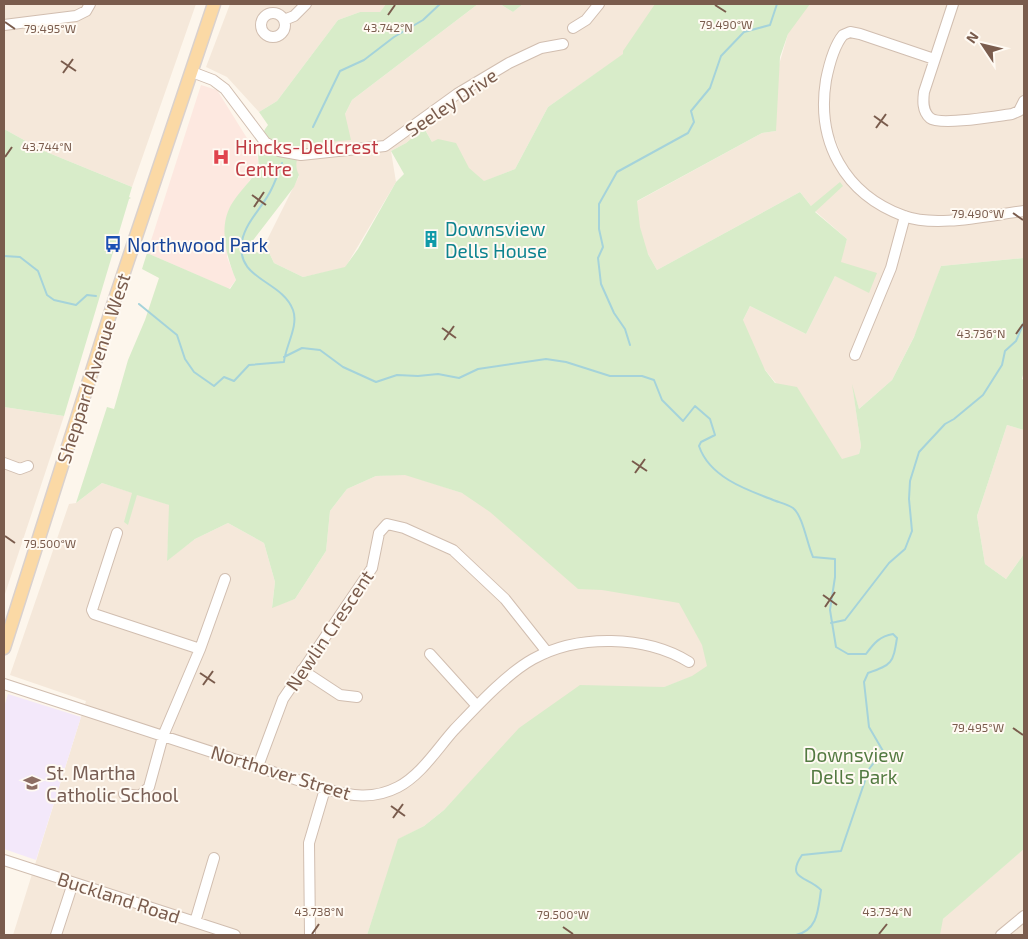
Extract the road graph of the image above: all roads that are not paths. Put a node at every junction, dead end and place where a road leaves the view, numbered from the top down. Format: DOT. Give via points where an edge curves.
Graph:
graph roads {
  1 [pos="90,4"];
  2 [pos="214,4"];
  3 [pos="306,4"];
  4 [pos="600,4"];
  5 [pos="953,4"];
  6 [pos="284,20"];
  7 [pos="4,25"];
  8 [pos="573,28"];
  9 [pos="563,44"];
  10 [pos="934,59"];
  11 [pos="192,72"];
  12 [pos="1024,101"];
  13 [pos="1024,211"];
  14 [pos="905,216"];
  15 [pos="855,355"];
  16 [pos="4,463"];
  17 [pos="28,466"];
  18 [pos="117,533"];
  19 [pos="225,579"];
  20 [pos="4,648"];
  21 [pos="200,649"];
  22 [pos="548,652"];
  23 [pos="430,654"];
  24 [pos="689,662"];
  25 [pos="302,670"];
  26 [pos="4,684"];
  27 [pos="357,697"];
  28 [pos="477,706"];
  29 [pos="163,736"];
  30 [pos="258,766"];
  31 [pos="325,789"];
  32 [pos="124,794"];
  33 [pos="214,858"];
  34 [pos="4,860"];
  35 [pos="73,882"];
  36 [pos="1024,916"];
  37 [pos="195,922"];
  38 [pos="56,935"];
  39 [pos="235,935"];
  40 [pos="310,935"];
  41 [pos="1001,935"];
  1 -- 7 [label="street" via="86,11 76,16"];
  2 -- 11 [label="main road, Sheppard Avenue West"];
  3 -- 6 [label="street" via="294,16"];
  4 -- 8 [label="street" via="586,20"];
  5 -- 10 [label="street"];
  9 -- 11 [label="street, Seeley Drive" via="530,52 456,94 385,146 301,155 279,151 265,142 224,89 213,80"];
  10 -- 12 [label="street" via="923,98 925,110 939,122 1012,114 1019,111"];
  10 -- 14 [label="street" via="850,32 843,35 838,44 827,76 824,118 836,160 860,190"];
  11 -- 20 [label="main road, Sheppard Avenue West" via="113,305"];
  13 -- 14 [label="street" via="941,220"];
  14 -- 15 [label="street" via="891,268"];
  16 -- 17 [label="street" via="20,469"];
  18 -- 21 [label="street" via="92,610 94,614"];
  19 -- 21 [label="street"];
  21 -- 29 [label="street"];
  22 -- 24 [label="street, Northover Street" via="620,640 652,645"];
  22 -- 25 [label="street, Newlin Crescent" via="505,599 454,550 387,524 379,533 372,568"];
  22 -- 28 [label="street, Northover Street" via="521,668"];
  23 -- 28 [label="street"];
  25 -- 27 [label="street" via="340,695"];
  25 -- 30 [label="street, Newlin Crescent" via="283,699"];
  26 -- 29 [label="street, Northover Street"];
  28 -- 31 [label="street, Northover Street" via="412,777 397,787 362,796"];
  29 -- 30 [label="street, Northover Street"];
  29 -- 32 [label="street" via="149,787 140,796"];
  30 -- 31 [label="street, Northover Street"];
  31 -- 40 [label="street" via="309,843"];
  33 -- 37 [label="street"];
  34 -- 35 [label="street, Buckland Road"];
  35 -- 37 [label="street, Buckland Road"];
  35 -- 38 [label="street"];
  36 -- 41 [label="street"];
  37 -- 39 [label="street, Buckland Road"];
}
